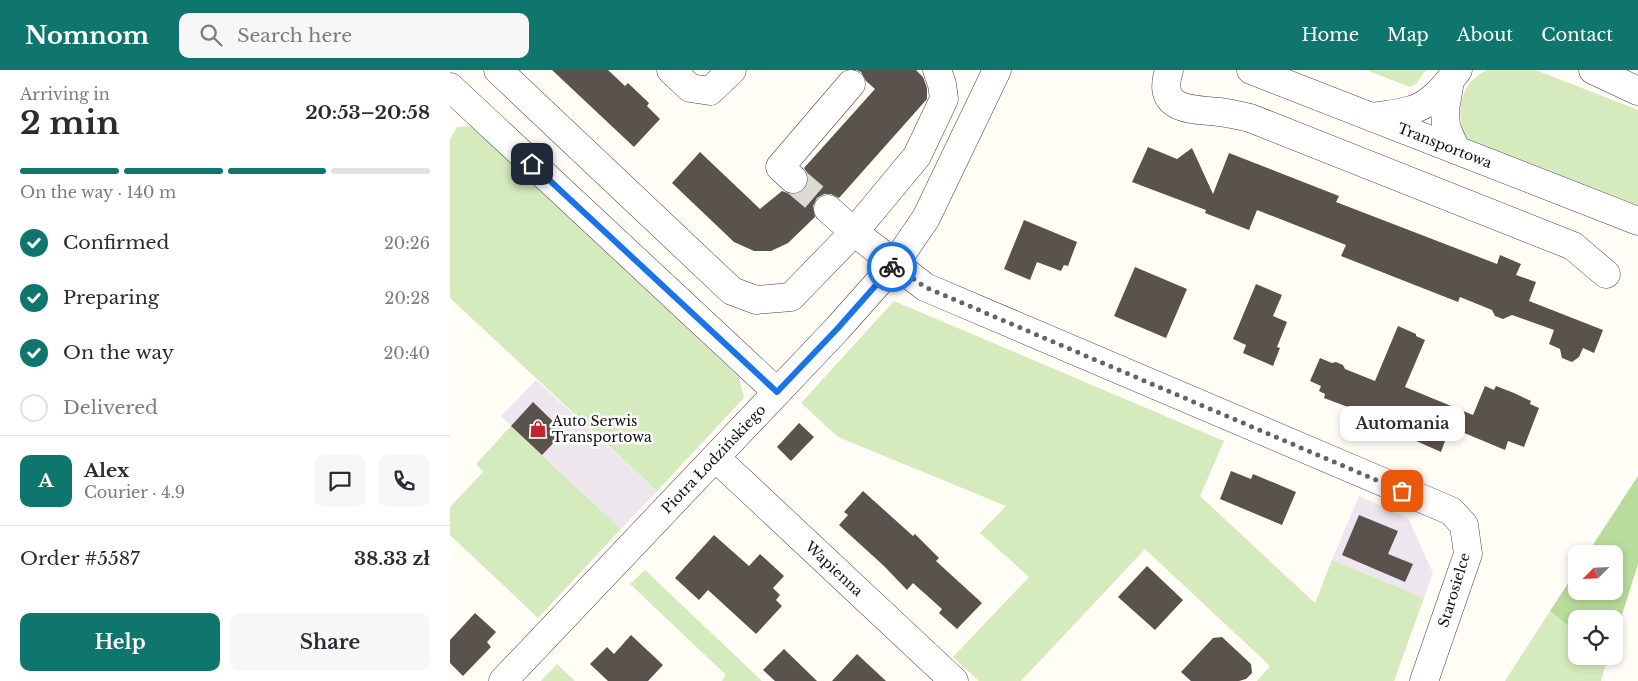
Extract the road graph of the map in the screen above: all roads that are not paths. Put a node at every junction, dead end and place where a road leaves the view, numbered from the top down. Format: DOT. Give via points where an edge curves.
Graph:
graph roads {
  1 [pos="498,70"];
  2 [pos="671,70"];
  3 [pos="732,70"];
  4 [pos="936,70"];
  5 [pos="997,70"];
  6 [pos="1169,70"];
  7 [pos="1251,70"];
  8 [pos="1593,70"];
  9 [pos="1454,75"];
  10 [pos="851,84"];
  11 [pos="1638,90"];
  12 [pos="453,97"];
  13 [pos="1370,117"];
  14 [pos="1456,150"];
  15 [pos="793,179"];
  16 [pos="828,209"];
  17 [pos="1638,221"];
  18 [pos="854,232"];
  19 [pos="894,265"];
  20 [pos="1606,274"];
  21 [pos="777,392"];
  22 [pos="716,458"];
  23 [pos="503,681"];
  24 [pos="954,681"];
  25 [pos="1424,681"];
  1 -- 18 [label="street" via="732,291 756,300 791,297"];
  2 -- 3 [label="street" via="690,88 710,91"];
  4 -- 18 [label="street" via="944,99 917,156"];
  5 -- 19 [label="street, Piotra Łodzińskiego" via="926,218"];
  6 -- 20 [label="street" via="1166,90 1173,103 1180,107 1250,118 1573,246"];
  7 -- 13 [label="street, Transportowa"];
  8 -- 11 [label="street"];
  9 -- 13 [label="street" via="1425,104 1411,110"];
  9 -- 14 [label="street" via="1445,110 1446,127"];
  10 -- 15 [label="street" via="780,167"];
  12 -- 21 [label="street"];
  13 -- 14 [label="street, Transportowa"];
  14 -- 17 [label="street, Transportowa"];
  16 -- 18 [label="street, Starosielce"];
  18 -- 19 [label="street, Starosielce"];
  19 -- 21 [label="street, Piotra Łodzińskiego"];
  19 -- 25 [label="street, Starosielce" via="925,287 1451,512 1464,525 1468,554"];
  21 -- 22 [label="street, Piotra Łodzińskiego"];
  22 -- 23 [label="street, Piotra Łodzińskiego"];
  22 -- 24 [label="street, Wapienna"];
}
